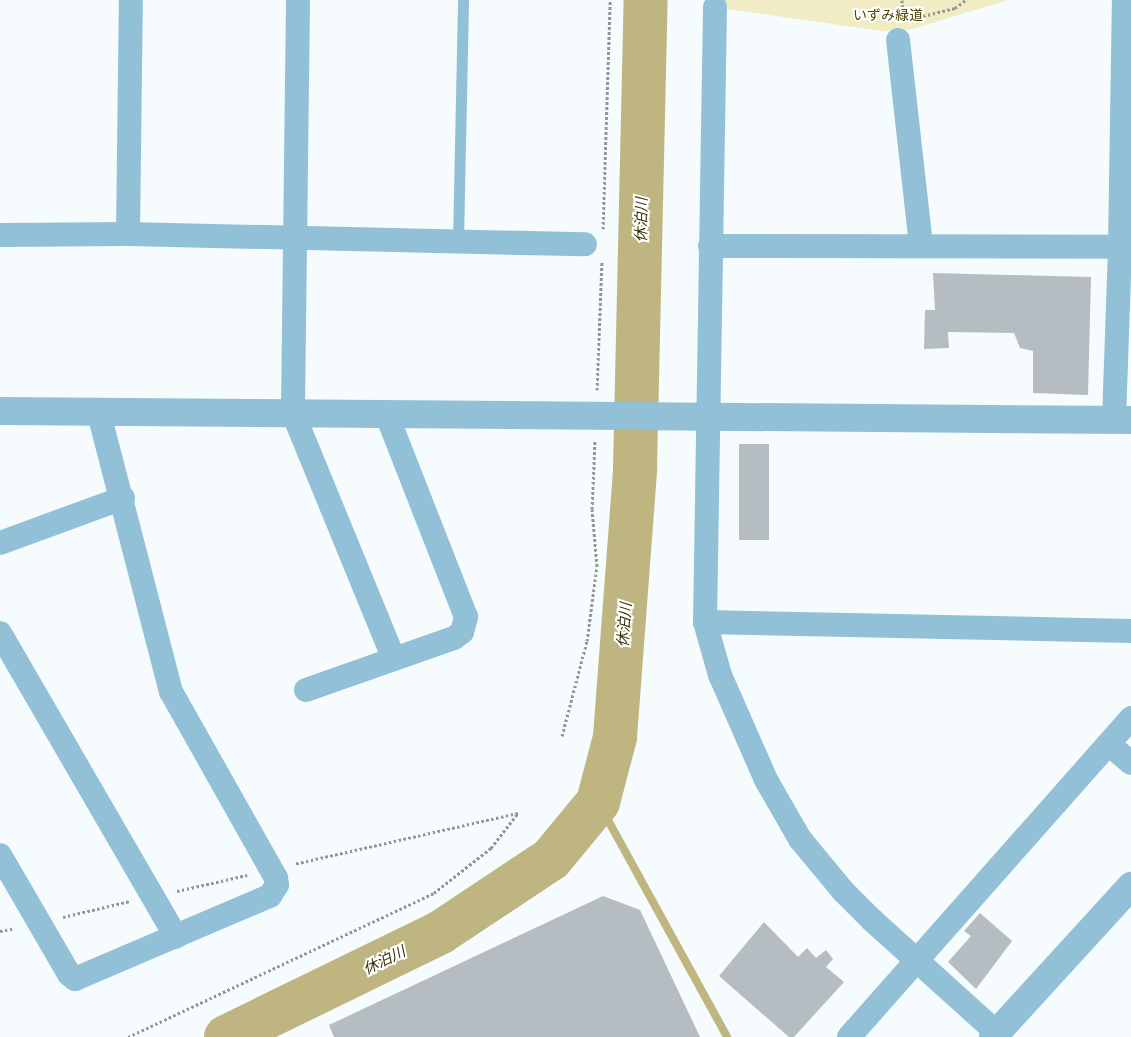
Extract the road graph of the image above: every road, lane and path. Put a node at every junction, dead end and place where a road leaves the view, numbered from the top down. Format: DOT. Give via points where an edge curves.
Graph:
graph roads {
  1 [pos="131,0"];
  2 [pos="298,0"];
  3 [pos="462,0"];
  4 [pos="610,0"];
  5 [pos="966,0"];
  6 [pos="1124,0"];
  7 [pos="715,7"];
  8 [pos="903,16"];
  9 [pos="898,40"];
  10 [pos="128,234"];
  11 [pos="0,235"];
  12 [pos="296,238"];
  13 [pos="458,241"];
  14 [pos="594,245"];
  15 [pos="710,246"];
  16 [pos="921,246"];
  17 [pos="1120,247"];
  18 [pos="0,411"];
  19 [pos="294,413"];
  20 [pos="99,414"];
  21 [pos="387,416"];
  22 [pos="601,417"];
  23 [pos="707,418"];
  24 [pos="1122,420"];
  25 [pos="123,498"];
  26 [pos="0,543"];
  27 [pos="705,622"];
  28 [pos="1131,631"];
  29 [pos="0,633"];
  30 [pos="394,659"];
  31 [pos="306,690"];
  32 [pos="1131,718"];
  33 [pos="562,736"];
  34 [pos="1109,744"];
  35 [pos="1131,763"];
  36 [pos="2,862"];
  37 [pos="1131,886"];
  38 [pos="176,937"];
  39 [pos="916,960"];
  40 [pos="995,1035"];
  41 [pos="848,1037"];
  1 -- 10 [label="street"];
  2 -- 12 [label="street"];
  3 -- 13 [label="lane"];
  4 -- 14 [label="path"];
  5 -- 8 [label="path" via="955,8 923,16"];
  6 -- 17 [label="street"];
  7 -- 15 [label="street"];
  9 -- 16 [label="street"];
  10 -- 11 [label="street"];
  10 -- 12 [label="street"];
  12 -- 13 [label="street"];
  12 -- 19 [label="street"];
  13 -- 14 [label="street"];
  14 -- 22 [label="path"];
  15 -- 16 [label="street"];
  15 -- 23 [label="street"];
  16 -- 17 [label="street"];
  17 -- 24 [label="street"];
  18 -- 20 [label="street"];
  19 -- 20 [label="street"];
  19 -- 21 [label="street"];
  19 -- 30 [label="street"];
  20 -- 25 [label="street"];
  21 -- 22 [label="street"];
  21 -- 30 [label="street" via="466,617 462,632 454,638"];
  22 -- 23 [label="street"];
  22 -- 33 [label="path" via="592,509 597,566 587,641"];
  23 -- 24 [label="street"];
  23 -- 27 [label="street"];
  25 -- 26 [label="street"];
  25 -- 38 [label="street" via="178,708 276,878 275,891 270,896"];
  27 -- 28 [label="street"];
  27 -- 39 [label="street" via="720,675 783,812 800,839 843,891"];
  29 -- 38 [label="street"];
  30 -- 31 [label="street"];
  32 -- 34 [label="street"];
  34 -- 35 [label="street"];
  34 -- 39 [label="street"];
  36 -- 38 [label="street" via="68,974 75,979"];
  37 -- 40 [label="street"];
  39 -- 40 [label="street"];
  39 -- 41 [label="street"];
}
